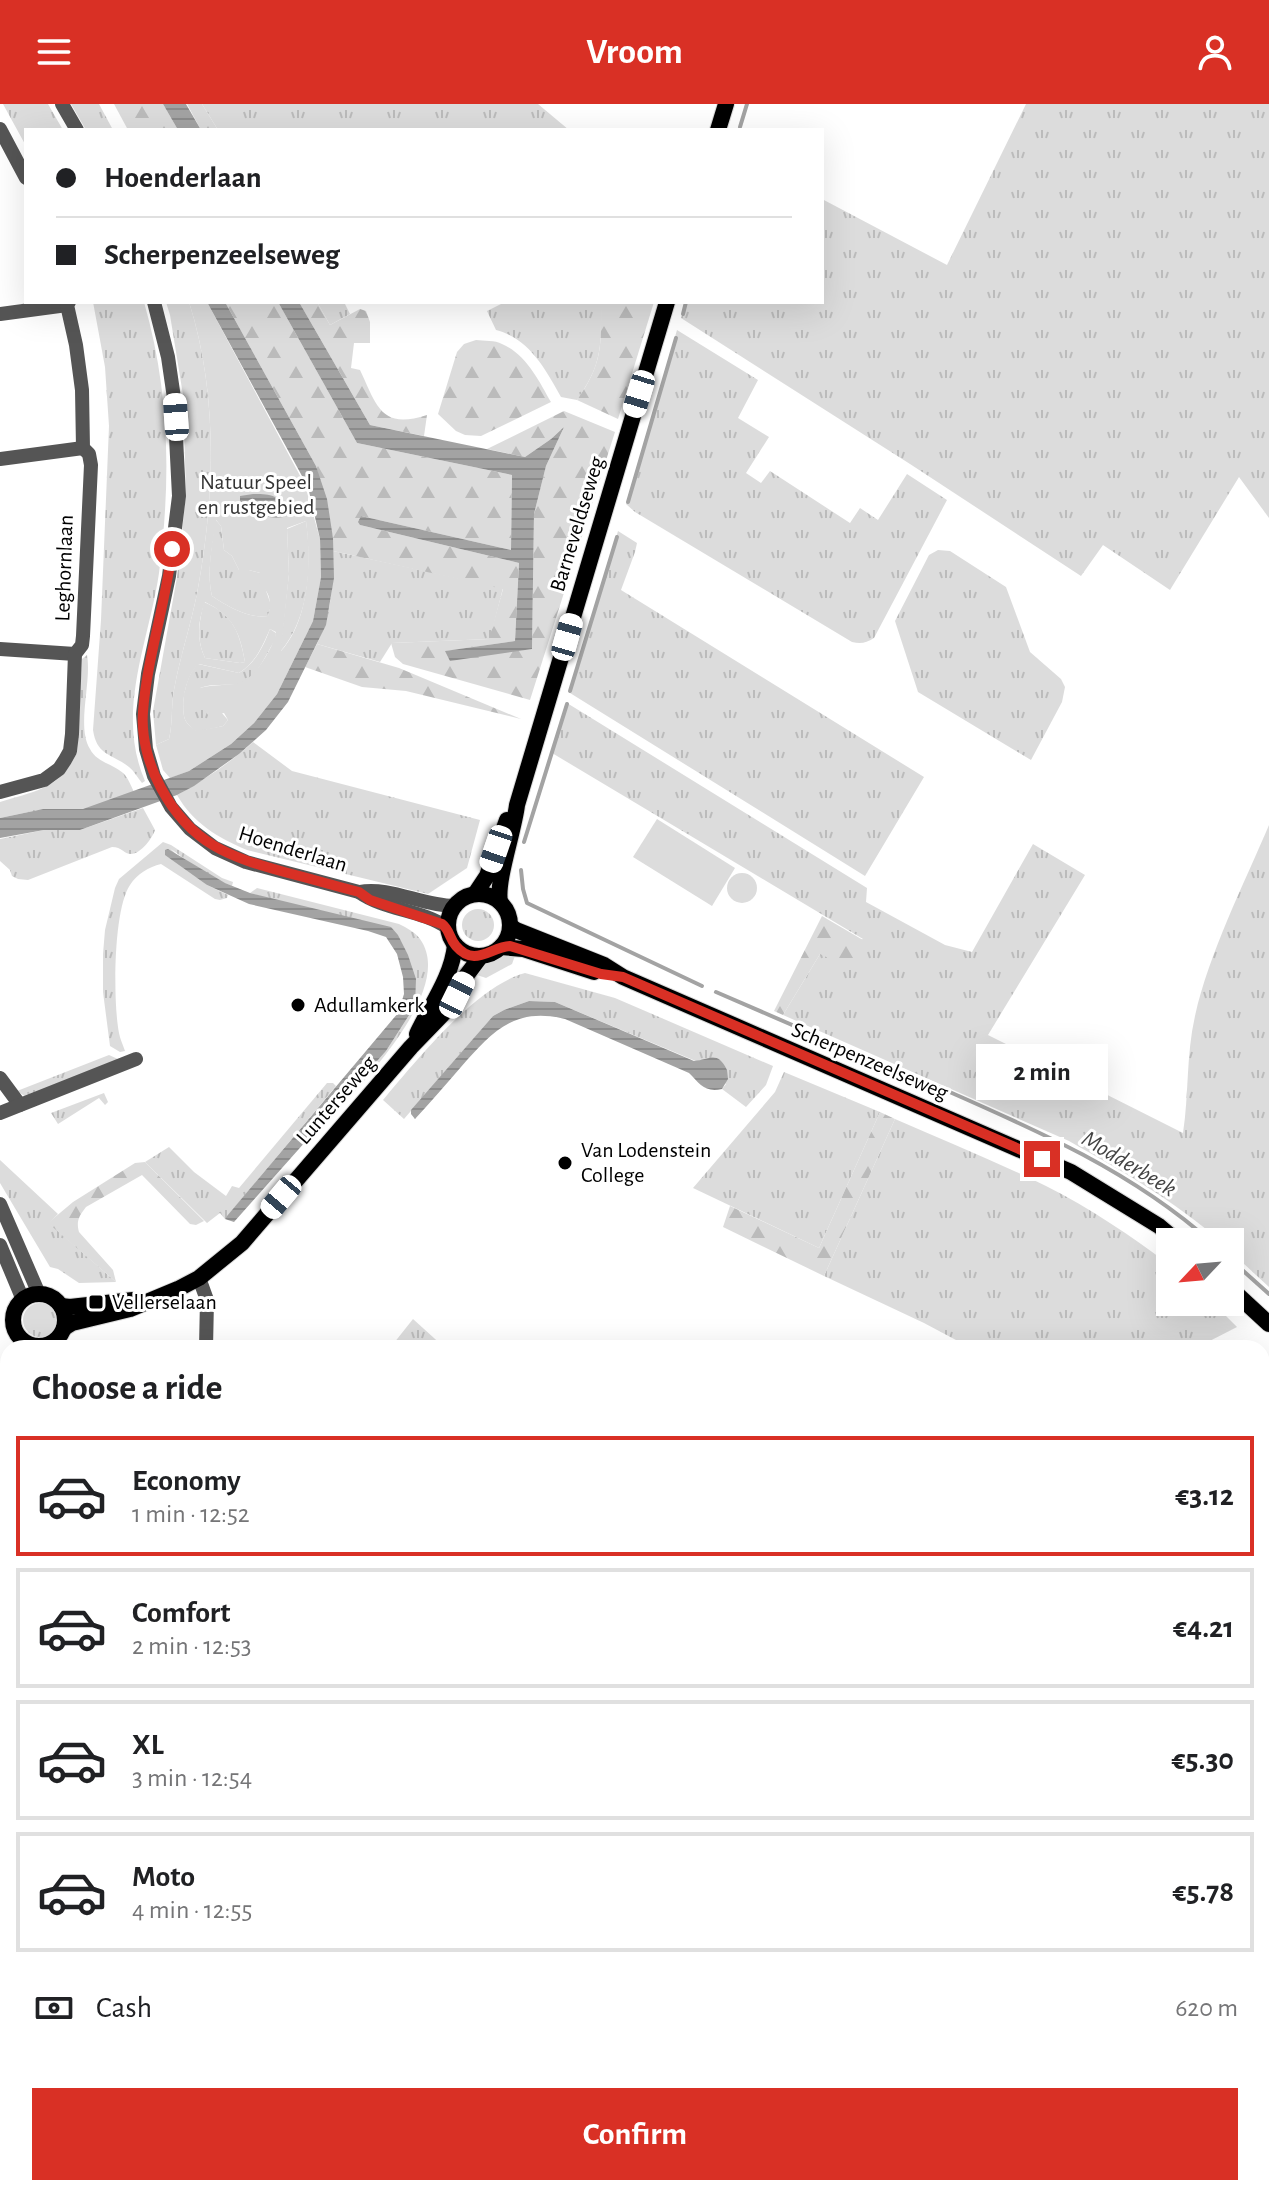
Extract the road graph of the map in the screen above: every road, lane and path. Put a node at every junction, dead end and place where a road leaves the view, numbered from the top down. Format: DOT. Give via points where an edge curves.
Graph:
graph roads {
  1 [pos="62,104"];
  2 [pos="726,104"];
  3 [pos="76,128"];
  4 [pos="719,128"];
  5 [pos="0,129"];
  6 [pos="24,174"];
  7 [pos="62,304"];
  8 [pos="68,304"];
  9 [pos="155,304"];
  10 [pos="666,304"];
  11 [pos="0,314"];
  12 [pos="83,448"];
  13 [pos="0,459"];
  14 [pos="0,649"];
  15 [pos="75,654"];
  16 [pos="0,792"];
  17 [pos="517,805"];
  18 [pos="359,892"];
  19 [pos="475,894"];
  20 [pos="500,902"];
  21 [pos="454,906"];
  22 [pos="448,928"];
  23 [pos="513,928"];
  24 [pos="455,945"];
  25 [pos="506,947"];
  26 [pos="481,956"];
  27 [pos="623,977"];
  28 [pos="411,1047"];
  29 [pos="136,1059"];
  30 [pos="0,1078"];
  31 [pos="20,1105"];
  32 [pos="0,1113"];
  33 [pos="0,1204"];
  34 [pos="1161,1228"];
  35 [pos="0,1245"];
  36 [pos="199,1278"];
  37 [pos="31,1297"];
  38 [pos="147,1301"];
  39 [pos="1244,1301"];
  40 [pos="61,1306"];
  41 [pos="6,1319"];
  42 [pos="1269,1324"];
  43 [pos="18,1336"];
  44 [pos="0,1337"];
  45 [pos="58,1339"];
  46 [pos="22,1340"];
  47 [pos="206,1340"];
  1 -- 3 [label="street"];
  2 -- 4 [label="main road"];
  5 -- 6 [label="street"];
  7 -- 11 [label="street"];
  8 -- 12 [label="street, Leghornlaan" via="82,390"];
  9 -- 18 [label="street, Hoenderlaan" via="174,398 179,496 143,714 154,776 171,807 215,848 246,862"];
  10 -- 17 [label="main road, Barneveldseweg"];
  12 -- 13 [label="street"];
  12 -- 15 [label="street, Leghornlaan" via="91,465 83,636"];
  14 -- 15 [label="street"];
  15 -- 16 [label="street, Leghornlaan" via="70,751 44,780"];
  17 -- 19 [label="main road, Barneveldseweg"];
  17 -- 20 [label="main road, Barneveldseweg"];
  18 -- 21 [label="street, Hoenderlaan"];
  18 -- 22 [label="street, Hoenderlaan"];
  19 -- 20 [label="main road"];
  19 -- 21 [label="main road"];
  20 -- 23 [label="main road"];
  21 -- 22 [label="main road"];
  22 -- 24 [label="main road"];
  23 -- 25 [label="main road"];
  23 -- 27 [label="main road, Scherpenzeelseweg"];
  24 -- 26 [label="main road" via="466,954"];
  24 -- 28 [label="main road, Lunterseweg"];
  25 -- 26 [label="main road"];
  25 -- 27 [label="main road, Scherpenzeelseweg"];
  26 -- 28 [label="main road, Lunterseweg" via="442,1015"];
  27 -- 34 [label="main road, Scherpenzeelseweg" via="1071,1172"];
  28 -- 36 [label="main road, Lunterseweg" via="242,1243"];
  29 -- 31 [label="street"];
  30 -- 31 [label="street"];
  31 -- 32 [label="street"];
  33 -- 37 [label="street"];
  35 -- 37 [label="street"];
  36 -- 38 [label="main road, Lunterseweg"];
  36 -- 47 [label="street" via="207,1300"];
  37 -- 40 [label="main road" via="55,1300"];
  37 -- 41 [label="main road"];
  38 -- 40 [label="main road, Lunterseweg"];
  38 -- 45 [label="main road, Lunterseweg" via="72,1323"];
  39 -- 42 [label="main road"];
  40 -- 45 [label="main road" via="65,1321"];
  41 -- 43 [label="main road"];
  43 -- 44 [label="main road"];
  43 -- 46 [label="main road"];
}
